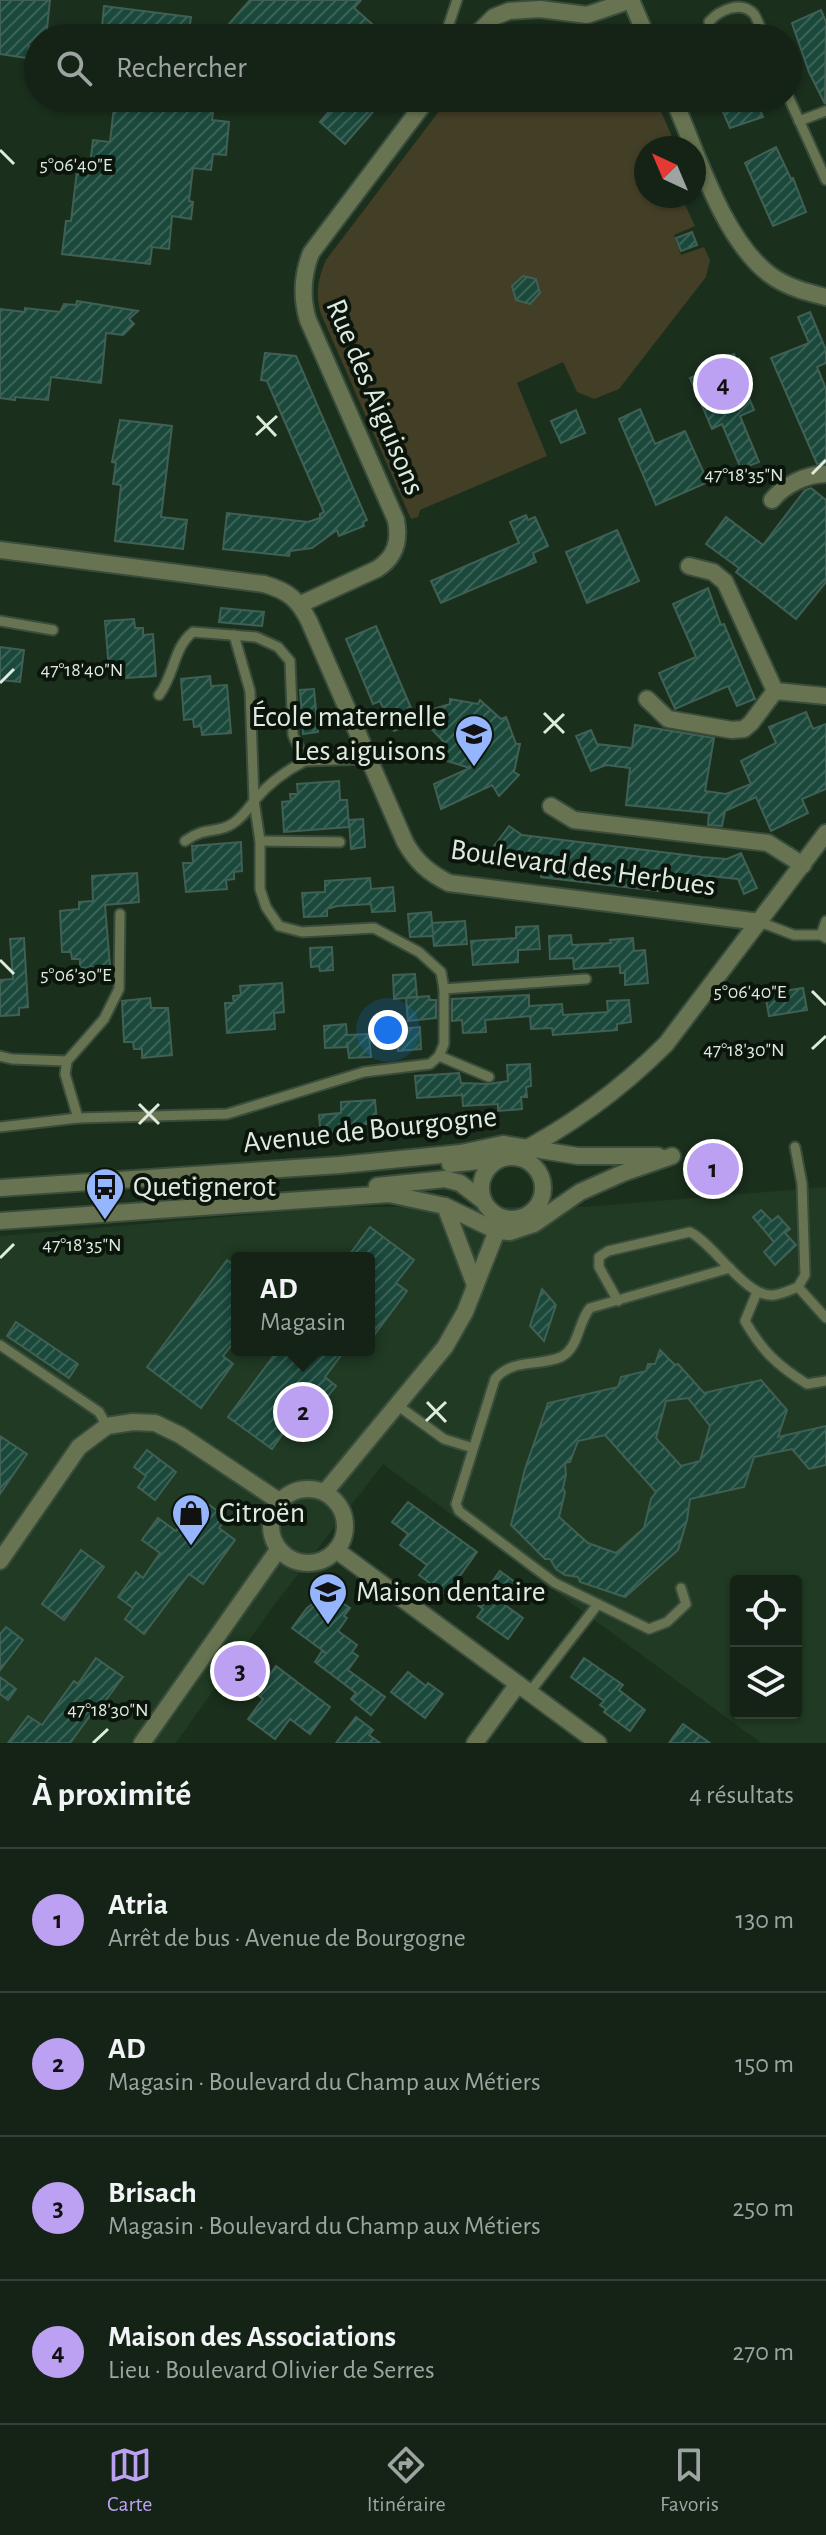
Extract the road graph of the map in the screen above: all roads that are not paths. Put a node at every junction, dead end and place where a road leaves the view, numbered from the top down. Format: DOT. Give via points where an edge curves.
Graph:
graph roads {
  1 [pos="457,0"];
  2 [pos="631,0"];
  3 [pos="709,22"];
  4 [pos="449,24"];
  5 [pos="487,24"];
  6 [pos="641,24"];
  7 [pos="758,24"];
  8 [pos="826,111"];
  9 [pos="417,112"];
  10 [pos="679,112"];
  11 [pos="795,112"];
  12 [pos="799,121"];
  13 [pos="826,180"];
  14 [pos="826,297"];
  15 [pos="826,474"];
  16 [pos="772,500"];
  17 [pos="0,550"];
  18 [pos="689,566"];
  19 [pos="301,604"];
  20 [pos="0,621"];
  21 [pos="53,630"];
  22 [pos="234,635"];
  23 [pos="775,691"];
  24 [pos="159,695"];
  25 [pos="826,696"];
  26 [pos="647,699"];
  27 [pos="368,759"];
  28 [pos="305,761"];
  29 [pos="254,801"];
  30 [pos="551,806"];
  31 [pos="826,833"];
  32 [pos="185,841"];
  33 [pos="260,841"];
  34 [pos="340,842"];
  35 [pos="803,865"];
  36 [pos="120,914"];
  37 [pos="826,921"];
  38 [pos="760,922"];
  39 [pos="823,936"];
  40 [pos="586,979"];
  41 [pos="444,989"];
  42 [pos="0,1056"];
  43 [pos="439,1056"];
  44 [pos="67,1061"];
  45 [pos="489,1077"];
  46 [pos="78,1118"];
  47 [pos="0,1127"];
  48 [pos="540,1145"];
  49 [pos="795,1147"];
  50 [pos="505,1158"];
  51 [pos="539,1172"];
  52 [pos="0,1188"];
  53 [pos="0,1199"];
  54 [pos="482,1200"];
  55 [pos="445,1206"];
  56 [pos="0,1212"];
  57 [pos="0,1221"];
  58 [pos="500,1224"];
  59 [pos="730,1268"];
  60 [pos="475,1285"];
  61 [pos="798,1287"];
  62 [pos="757,1292"];
  63 [pos="618,1301"];
  64 [pos="826,1318"];
  65 [pos="1,1345"];
  66 [pos="826,1381"];
  67 [pos="397,1405"];
  68 [pos="107,1426"];
  69 [pos="473,1448"];
  70 [pos="325,1492"];
  71 [pos="279,1501"];
  72 [pos="278,1550"];
  73 [pos="336,1550"];
  74 [pos="0,1561"];
  75 [pos="681,1588"];
  76 [pos="598,1604"];
  77 [pos="523,1689"];
  78 [pos="142,1743"];
  79 [pos="475,1743"];
  80 [pos="598,1743"];
  1 -- 4 [label="lane"];
  2 -- 5 [label="street" via="587,15 509,11"];
  2 -- 6 [label="street"];
  3 -- 7 [label="lane" via="721,10 738,5 754,14"];
  8 -- 12 [label="lane"];
  9 -- 19 [label="street, Rue des Aiguisons" via="311,253 303,280 308,320 396,520 396,547 377,569"];
  10 -- 14 [label="street" via="741,245 770,275"];
  11 -- 12 [label="lane"];
  12 -- 13 [label="lane"];
  15 -- 16 [label="street" via="807,476"];
  17 -- 19 [label="street" via="264,584"];
  18 -- 23 [label="street" via="713,572 725,582"];
  19 -- 27 [label="street, Boulevard des Herbues"];
  20 -- 21 [label="lane"];
  22 -- 24 [label="lane" via="193,632 182,641 170,681"];
  22 -- 28 [label="lane" via="278,647 290,661 293,735"];
  22 -- 29 [label="lane" via="250,691"];
  23 -- 25 [label="street"];
  23 -- 26 [label="street" via="751,723 732,730 668,719"];
  27 -- 28 [label="lane"];
  27 -- 38 [label="street, Boulevard des Herbues" via="413,856 449,883"];
  28 -- 29 [label="lane" via="285,771"];
  29 -- 32 [label="lane" via="228,827 198,831"];
  29 -- 33 [label="lane"];
  30 -- 35 [label="street" via="574,820 768,843"];
  31 -- 35 [label="street"];
  33 -- 34 [label="lane"];
  33 -- 41 [label="lane" via="260,889 279,926 302,932 374,928 419,952 441,972"];
  35 -- 38 [label="street"];
  36 -- 44 [label="lane" via="119,989 104,1019"];
  37 -- 39 [label="lane"];
  38 -- 39 [label="lane" via="794,935"];
  38 -- 48 [label="street" via="657,1052"];
  40 -- 41 [label="lane"];
  41 -- 43 [label="lane" via="444,1044"];
  42 -- 44 [label="lane"];
  43 -- 45 [label="lane"];
  43 -- 46 [label="lane" via="430,1064 364,1072 227,1114"];
  44 -- 46 [label="lane" via="65,1074"];
  46 -- 47 [label="lane"];
  48 -- 50 [label="street"];
  48 -- 51 [label="street"];
  48 -- 52 [label="street, Avenue de Bourgogne" via="503,1144 340,1165"];
  48 -- 58 [label="street, Avenue de Bourgogne" via="578,1156 672,1156 580,1192 521,1231"];
  49 -- 61 [label="lane" via="802,1184 805,1275"];
  50 -- 51 [label="street" via="527,1161"];
  50 -- 53 [label="street, Avenue de Bourgogne"];
  50 -- 54 [label="street" via="492,1164 481,1181"];
  51 -- 58 [label="street" via="543,1193 532,1212"];
  54 -- 56 [label="street, Avenue de Bourgogne" via="445,1179"];
  54 -- 58 [label="street"];
  55 -- 57 [label="street, Avenue de Bourgogne" via="389,1194"];
  55 -- 58 [label="street, Avenue de Bourgogne"];
  55 -- 60 [label="street"];
  58 -- 60 [label="street"];
  59 -- 62 [label="lane"];
  59 -- 63 [label="lane"];
  59 -- 63 [label="lane" via="690,1232 608,1251 599,1257 599,1267"];
  60 -- 67 [label="street" via="445,1347"];
  61 -- 62 [label="lane" via="772,1296"];
  61 -- 64 [label="lane"];
  62 -- 66 [label="lane" via="745,1321 755,1339 773,1361 807,1384"];
  63 -- 69 [label="lane" via="590,1308 573,1345 561,1356 503,1370 495,1379"];
  65 -- 68 [label="lane" via="99,1412"];
  67 -- 69 [label="lane" via="444,1439"];
  67 -- 70 [label="street"];
  68 -- 71 [label="street" via="155,1423"];
  68 -- 74 [label="street" via="79,1447"];
  69 -- 76 [label="lane" via="456,1504 459,1511 555,1583"];
  70 -- 71 [label="street" via="300,1489"];
  70 -- 73 [label="street" via="343,1512 343,1538"];
  71 -- 72 [label="street" via="270,1525"];
  72 -- 73 [label="street" via="301,1563 314,1563"];
  72 -- 78 [label="street"];
  73 -- 77 [label="street"];
  75 -- 76 [label="lane" via="686,1604 667,1622 649,1629"];
  76 -- 77 [label="lane"];
  77 -- 79 [label="street"];
  77 -- 80 [label="street"];
}
